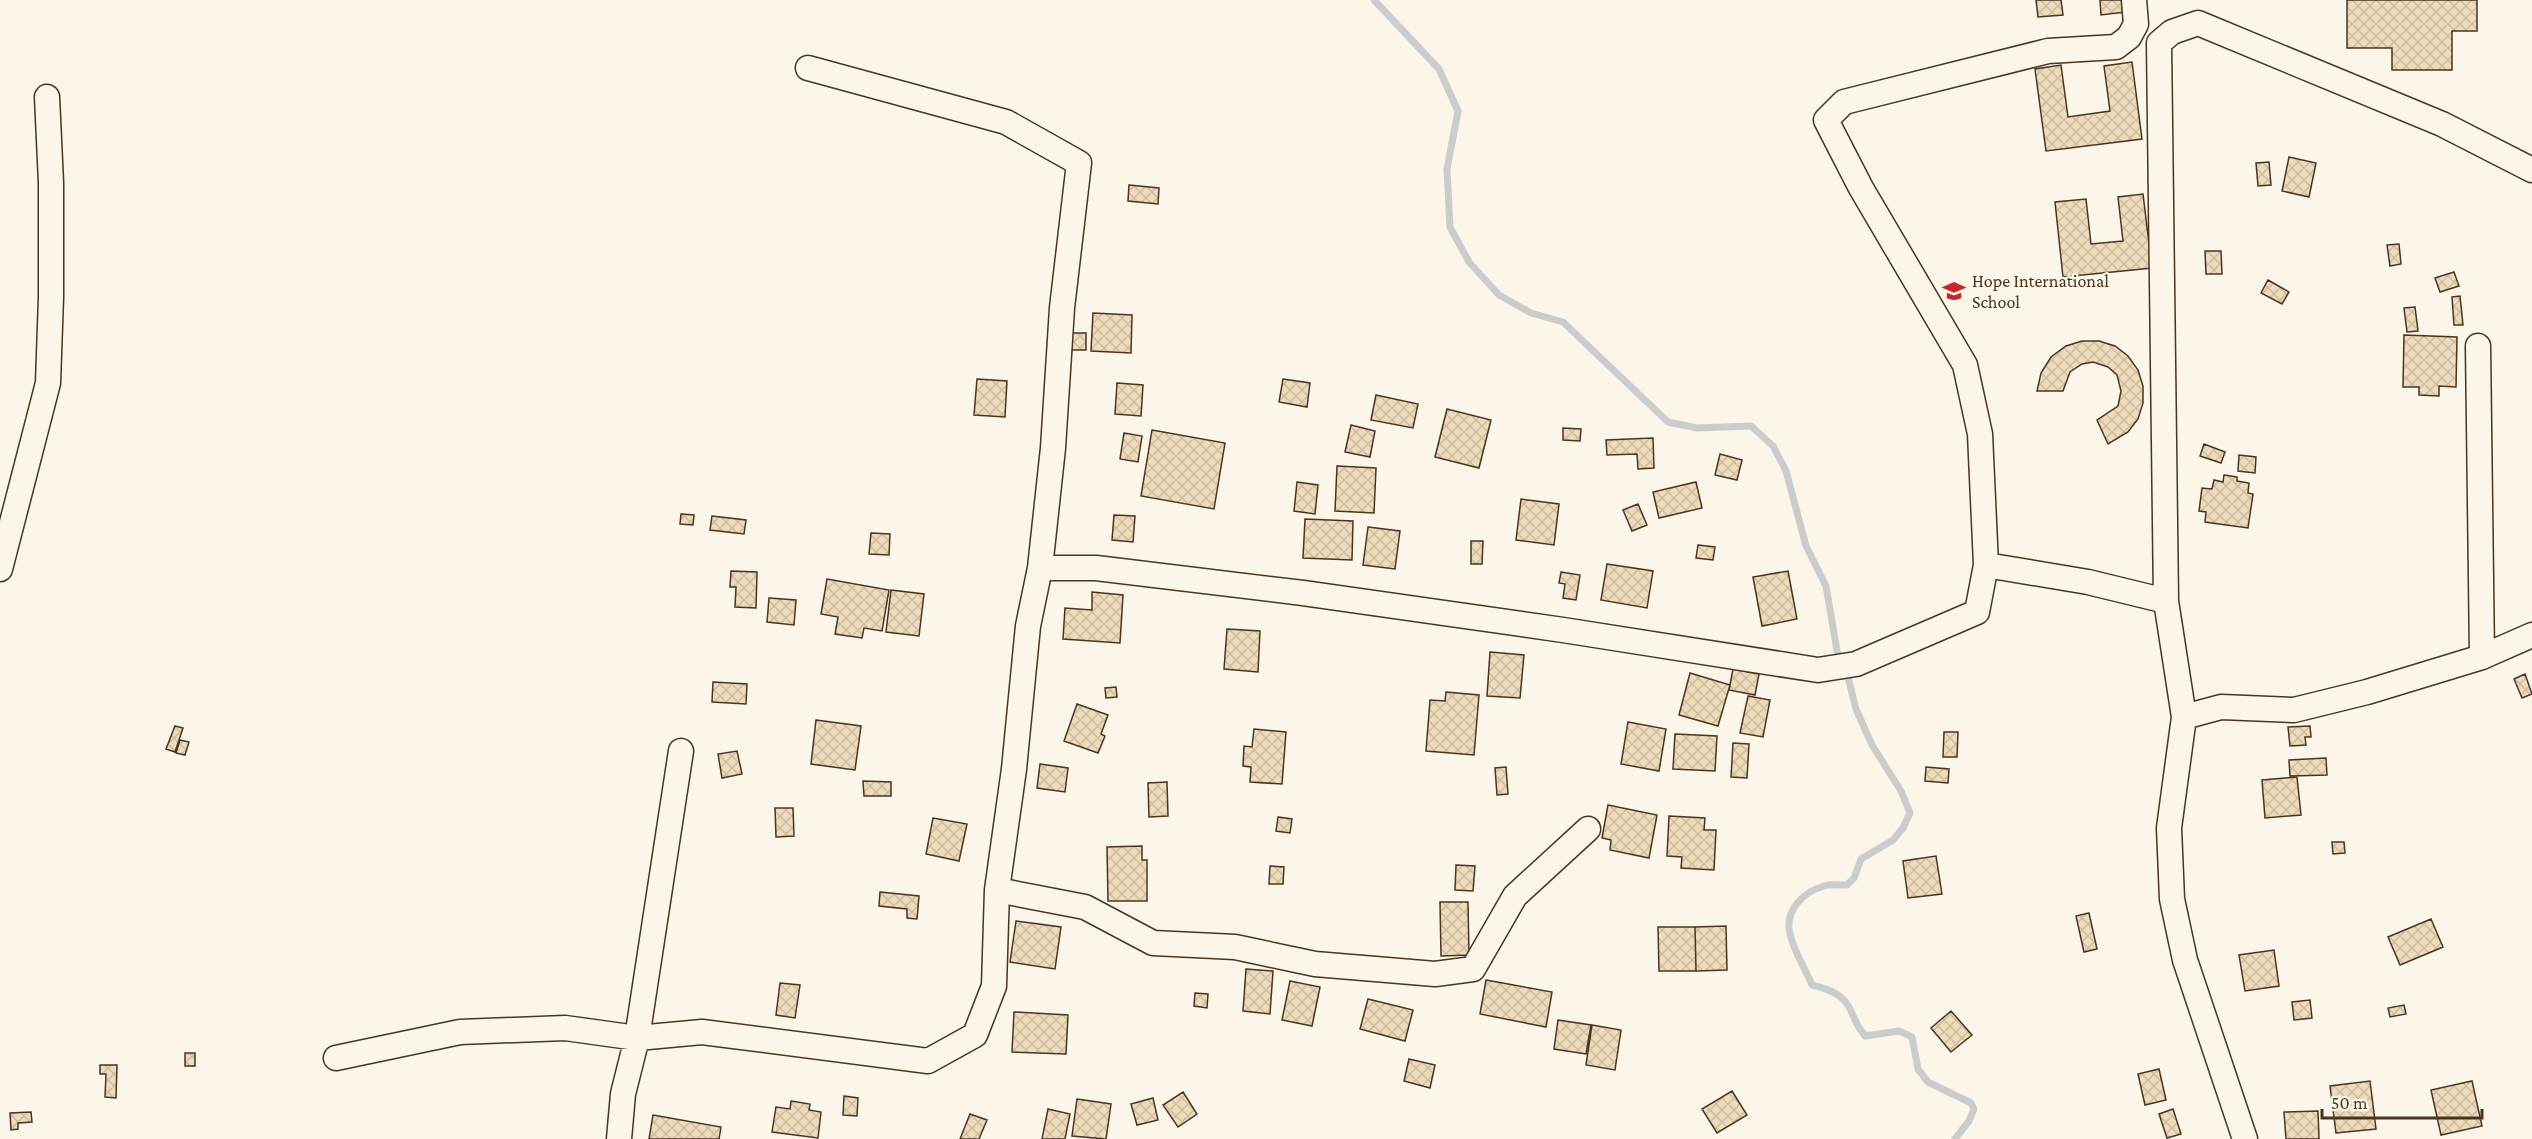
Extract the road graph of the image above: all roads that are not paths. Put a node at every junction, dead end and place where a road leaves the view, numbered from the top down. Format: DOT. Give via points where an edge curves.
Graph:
graph roads {
  1 [pos="2134,0"];
  2 [pos="808,68"];
  3 [pos="47,97"];
  4 [pos="2532,170"];
  5 [pos="2478,346"];
  6 [pos="1986,565"];
  7 [pos="1040,568"];
  8 [pos="0,569"];
  9 [pos="2166,601"];
  10 [pos="2532,635"];
  11 [pos="2482,657"];
  12 [pos="2184,717"];
  13 [pos="681,751"];
  14 [pos="1588,829"];
  15 [pos="997,890"];
  16 [pos="637,1038"];
  17 [pos="336,1058"];
  18 [pos="619,1139"];
  19 [pos="2245,1139"];
  1 -- 6 [label="street" via="2136,24 2129,37 2116,47 2026,56 1844,102 1826,120 1861,188 1965,365 1980,434"];
  2 -- 7 [label="street" via="1006,122 1079,163 1062,308"];
  3 -- 8 [label="street" via="51,217 48,382"];
  4 -- 9 [label="street" via="2442,124 2198,23 2172,32 2158,43"];
  5 -- 11 [label="street"];
  6 -- 7 [label="street" via="1977,612 1856,664 1818,670 1292,592 1096,568"];
  6 -- 9 [label="street" via="2088,582"];
  7 -- 15 [label="street" via="1028,626"];
  9 -- 12 [label="street"];
  10 -- 11 [label="street"];
  11 -- 12 [label="street" via="2294,710 2221,707"];
  12 -- 19 [label="street" via="2169,828 2172,899 2185,960"];
  13 -- 16 [label="street"];
  14 -- 15 [label="street" via="1515,896 1473,969 1434,974 1315,964 1235,947 1153,943 1085,907"];
  15 -- 16 [label="street" via="994,986 975,1035 928,1061 702,1032"];
  16 -- 17 [label="street" via="566,1028 460,1032"];
  16 -- 18 [label="street"];
}
